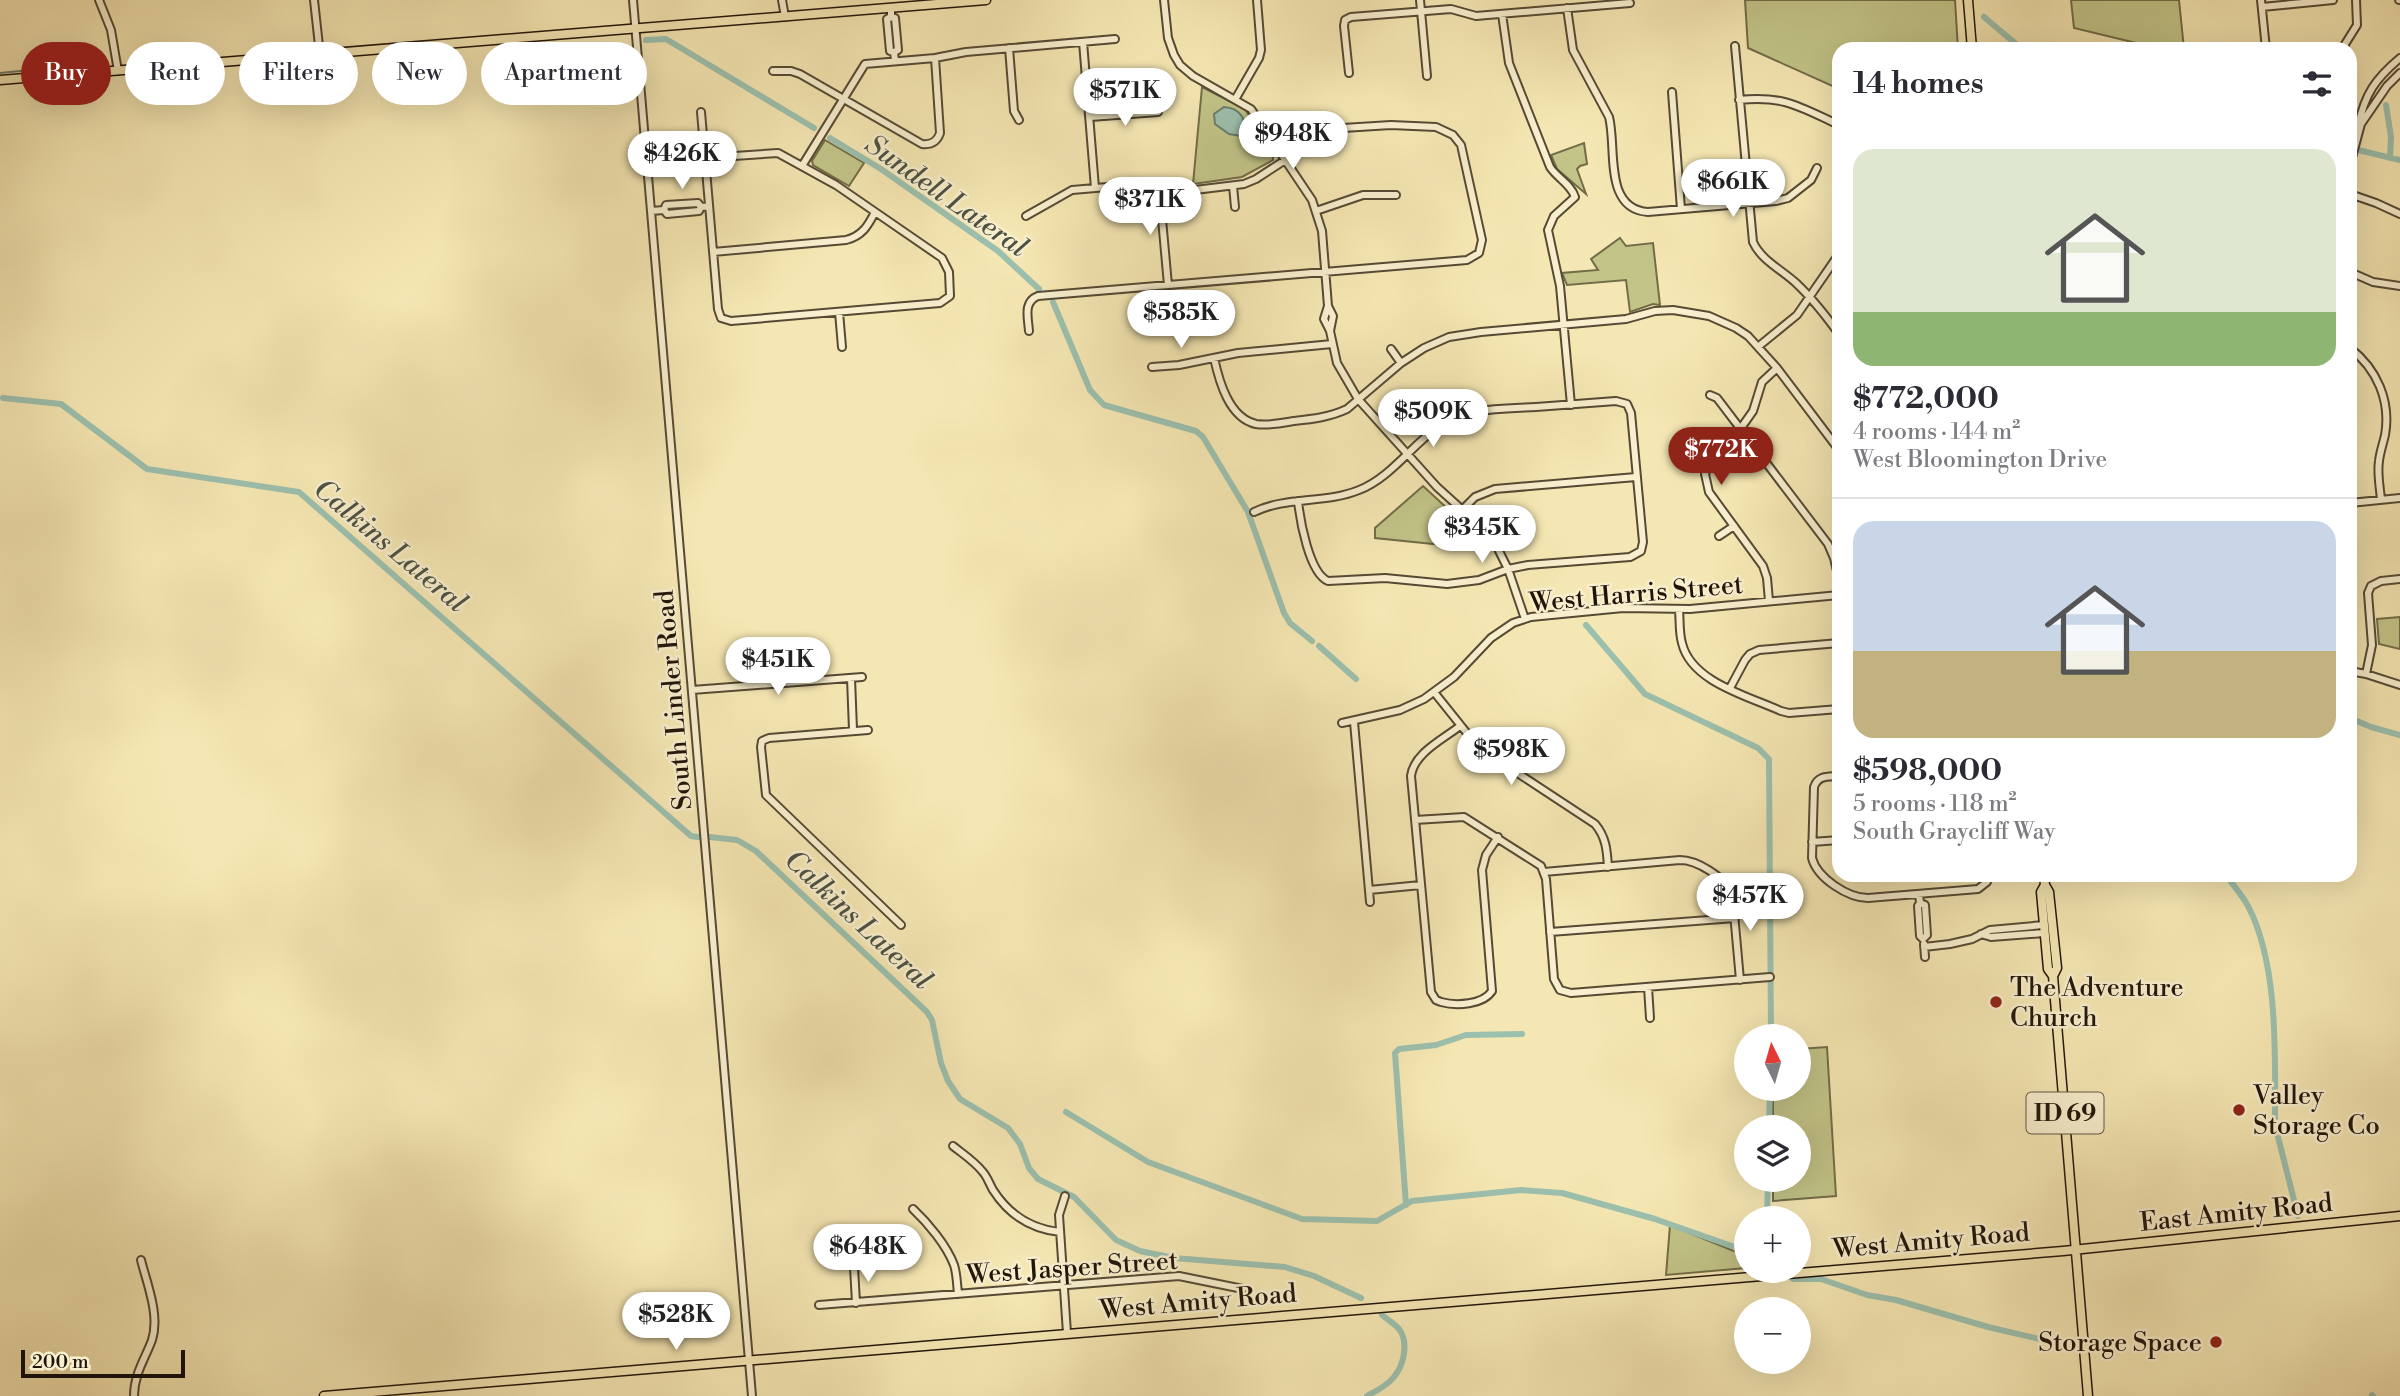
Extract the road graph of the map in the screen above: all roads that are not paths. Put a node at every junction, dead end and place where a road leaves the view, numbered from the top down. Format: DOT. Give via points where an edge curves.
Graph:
graph roads {
  1 [pos="99,0"];
  2 [pos="314,0"];
  3 [pos="633,0"];
  4 [pos="782,0"];
  5 [pos="986,0"];
  6 [pos="1164,0"];
  7 [pos="1257,0"];
  8 [pos="1420,0"];
  9 [pos="1968,0"];
  10 [pos="2333,0"];
  11 [pos="2356,0"];
  12 [pos="1630,3"];
  13 [pos="2261,4"];
  14 [pos="1567,8"];
  15 [pos="1421,12"];
  16 [pos="891,13"];
  17 [pos="1502,13"];
  18 [pos="785,17"];
  19 [pos="635,29"];
  20 [pos="1115,39"];
  21 [pos="319,42"];
  22 [pos="1083,42"];
  23 [pos="1971,42"];
  24 [pos="2265,42"];
  25 [pos="2346,42"];
  26 [pos="1735,46"];
  27 [pos="1009,48"];
  28 [pos="358,52"];
  29 [pos="934,58"];
  30 [pos="2400,58"];
  31 [pos="239,61"];
  32 [pos="895,61"];
  33 [pos="118,71"];
  34 [pos="773,71"];
  35 [pos="2400,73"];
  36 [pos="1349,74"];
  37 [pos="1427,76"];
  38 [pos="0,80"];
  39 [pos="1672,92"];
  40 [pos="842,98"];
  41 [pos="1236,99"];
  42 [pos="1739,100"];
  43 [pos="1158,112"];
  44 [pos="701,113"];
  45 [pos="1090,117"];
  46 [pos="1019,120"];
  47 [pos="1832,122"];
  48 [pos="2357,136"];
  49 [pos="2357,138"];
  50 [pos="705,158"];
  51 [pos="1286,159"];
  52 [pos="802,166"];
  53 [pos="1816,168"];
  54 [pos="1159,186"];
  55 [pos="1233,186"];
  56 [pos="1095,188"];
  57 [pos="1396,195"];
  58 [pos="2357,196"];
  59 [pos="1749,204"];
  60 [pos="709,206"];
  61 [pos="1235,207"];
  62 [pos="1681,209"];
  63 [pos="651,211"];
  64 [pos="1316,211"];
  65 [pos="875,212"];
  66 [pos="2400,214"];
  67 [pos="1026,216"];
  68 [pos="713,252"];
  69 [pos="1832,264"];
  70 [pos="1325,272"];
  71 [pos="2357,275"];
  72 [pos="1168,285"];
  73 [pos="2400,286"];
  74 [pos="1810,297"];
  75 [pos="839,312"];
  76 [pos="1564,324"];
  77 [pos="1832,325"];
  78 [pos="1029,331"];
  79 [pos="1332,344"];
  80 [pos="1759,345"];
  81 [pos="842,347"];
  82 [pos="1391,349"];
  83 [pos="2357,355"];
  84 [pos="1214,358"];
  85 [pos="1401,363"];
  86 [pos="1152,368"];
  87 [pos="1777,368"];
  88 [pos="1710,395"];
  89 [pos="1358,399"];
  90 [pos="1571,405"];
  91 [pos="1741,428"];
  92 [pos="1832,441"];
  93 [pos="1407,454"];
  94 [pos="1636,477"];
  95 [pos="2400,498"];
  96 [pos="2381,499"];
  97 [pos="1298,500"];
  98 [pos="2357,502"];
  99 [pos="1462,510"];
  100 [pos="1254,512"];
  101 [pos="1734,526"];
  102 [pos="1719,536"];
  103 [pos="1832,553"];
  104 [pos="1508,569"];
  105 [pos="2400,579"];
  106 [pos="1832,596"];
  107 [pos="1769,601"];
  108 [pos="1679,610"];
  109 [pos="1525,619"];
  110 [pos="1832,644"];
  111 [pos="2357,672"];
  112 [pos="2366,674"];
  113 [pos="862,677"];
  114 [pos="851,678"];
  115 [pos="2400,685"];
  116 [pos="1730,688"];
  117 [pos="692,690"];
  118 [pos="1434,692"];
  119 [pos="1832,710"];
  120 [pos="1354,722"];
  121 [pos="1342,723"];
  122 [pos="1460,726"];
  123 [pos="853,730"];
  124 [pos="867,730"];
  125 [pos="1832,776"];
  126 [pos="1415,820"];
  127 [pos="1498,836"];
  128 [pos="1832,841"];
  129 [pos="1812,842"];
  130 [pos="1608,867"];
  131 [pos="1544,872"];
  132 [pos="1832,881"];
  133 [pos="1834,882"];
  134 [pos="1985,882"];
  135 [pos="2044,882"];
  136 [pos="1421,886"];
  137 [pos="1369,890"];
  138 [pos="1920,898"];
  139 [pos="1370,902"];
  140 [pos="1735,918"];
  141 [pos="901,925"];
  142 [pos="2044,929"];
  143 [pos="1550,932"];
  144 [pos="1924,943"];
  145 [pos="1925,957"];
  146 [pos="2054,975"];
  147 [pos="1770,977"];
  148 [pos="1740,979"];
  149 [pos="1648,987"];
  150 [pos="1650,1018"];
  151 [pos="953,1146"];
  152 [pos="1065,1196"];
  153 [pos="913,1209"];
  154 [pos="2400,1216"];
  155 [pos="922,1217"];
  156 [pos="915,1224"];
  157 [pos="1060,1232"];
  158 [pos="2076,1250"];
  159 [pos="141,1259"];
  160 [pos="854,1267"];
  161 [pos="1064,1286"];
  162 [pos="1243,1289"];
  163 [pos="958,1294"];
  164 [pos="856,1303"];
  165 [pos="819,1305"];
  166 [pos="1067,1333"];
  167 [pos="749,1360"];
  168 [pos="134,1396"];
  169 [pos="324,1396"];
  170 [pos="752,1396"];
  171 [pos="2088,1396"];
  1 -- 33 [label="street" via="111,30"];
  2 -- 21 [label="street"];
  3 -- 19 [label="street, South Linder Road"];
  4 -- 18 [label="street"];
  5 -- 16 [label="main road"];
  6 -- 41 [label="street" via="1168,38 1180,65"];
  7 -- 41 [label="street" via="1261,50"];
  8 -- 15 [label="street"];
  9 -- 23 [label="main road"];
  10 -- 13 [label="street"];
  11 -- 25 [label="street" via="2357,25"];
  12 -- 14 [label="street"];
  13 -- 24 [label="street"];
  14 -- 17 [label="street"];
  14 -- 62 [label="street" via="1573,50 1609,117 1622,199 1643,212"];
  15 -- 17 [label="street"];
  15 -- 36 [label="street" via="1345,20"];
  15 -- 37 [label="street"];
  16 -- 18 [label="main road"];
  16 -- 32 [label="street" via="887,19"];
  17 -- 76 [label="street" via="1509,62 1550,167 1575,197 1554,216 1548,230"];
  18 -- 19 [label="main road"];
  19 -- 28 [label="main road"];
  19 -- 63 [label="street, South Linder Road"];
  20 -- 22 [label="street"];
  22 -- 27 [label="street"];
  22 -- 45 [label="street"];
  26 -- 42 [label="street"];
  27 -- 29 [label="street"];
  27 -- 46 [label="street" via="1014,111"];
  29 -- 32 [label="street"];
  29 -- 40 [label="street" via="940,133 932,143 922,144"];
  30 -- 48 [label="street" via="2368,92"];
  31 -- 33 [label="main road"];
  32 -- 40 [label="street" via="865,64"];
  33 -- 38 [label="main road"];
  34 -- 40 [label="street" via="800,74"];
  35 -- 49 [label="street" via="2374,104"];
  39 -- 62 [label="street"];
  40 -- 52 [label="street"];
  41 -- 51 [label="street" via="1255,114"];
  42 -- 47 [label="street" via="1771,97"];
  42 -- 59 [label="street"];
  43 -- 45 [label="street"];
  44 -- 50 [label="street"];
  45 -- 56 [label="street"];
  50 -- 52 [label="street" via="771,152"];
  50 -- 60 [label="street"];
  51 -- 55 [label="street" via="1256,179"];
  51 -- 64 [label="street"];
  51 -- 70 [label="street" via="1343,128 1436,127 1448,131 1461,145 1482,240 1474,258"];
  52 -- 65 [label="street"];
  53 -- 59 [label="street" via="1811,180 1788,198"];
  54 -- 55 [label="street" via="1186,190"];
  54 -- 56 [label="street"];
  54 -- 72 [label="street"];
  55 -- 61 [label="street"];
  56 -- 67 [label="street" via="1068,191"];
  57 -- 64 [label="street" via="1363,195"];
  58 -- 66 [label="street"];
  59 -- 62 [label="street"];
  59 -- 74 [label="street" via="1755,248"];
  60 -- 63 [label="street" via="666,205"];
  60 -- 68 [label="street"];
  63 -- 117 [label="street, South Linder Road"];
  64 -- 70 [label="street"];
  65 -- 68 [label="street" via="857,237 846,240"];
  65 -- 75 [label="street" via="942,258 951,292 940,303"];
  68 -- 75 [label="street" via="722,317 731,321"];
  69 -- 74 [label="street"];
  70 -- 72 [label="street"];
  70 -- 79 [label="street" via="1333,316"];
  71 -- 73 [label="street"];
  72 -- 78 [label="street" via="1038,296 1030,300 1027,309"];
  74 -- 77 [label="street"];
  74 -- 80 [label="street" via="1793,319"];
  75 -- 81 [label="street"];
  76 -- 80 [label="street" via="1683,311 1723,321"];
  76 -- 85 [label="street" via="1463,334"];
  76 -- 90 [label="street"];
  79 -- 84 [label="street"];
  79 -- 89 [label="street" via="1337,363"];
  80 -- 87 [label="street"];
  82 -- 85 [label="street"];
  83 -- 96 [label="street" via="2369,366 2382,393 2386,417 2379,460"];
  84 -- 86 [label="street"];
  84 -- 89 [label="street" via="1222,388 1245,421 1261,425 1320,419 1347,409"];
  85 -- 89 [label="street"];
  87 -- 91 [label="street" via="1762,382 1753,411"];
  87 -- 92 [label="street"];
  88 -- 91 [label="street"];
  89 -- 93 [label="street"];
  90 -- 93 [label="street" via="1468,413 1437,428"];
  90 -- 94 [label="street" via="1628,404"];
  91 -- 101 [label="street" via="1712,456 1705,474 1709,492"];
  91 -- 103 [label="street"];
  93 -- 97 [label="street" via="1359,490"];
  93 -- 99 [label="street"];
  94 -- 99 [label="street" via="1495,489 1475,497"];
  94 -- 104 [label="street" via="1640,551 1630,557"];
  95 -- 96 [label="street"];
  96 -- 98 [label="street"];
  97 -- 100 [label="street"];
  97 -- 104 [label="street" via="1317,571 1331,581 1385,578 1447,584 1479,580"];
  99 -- 104 [label="street" via="1489,536"];
  101 -- 102 [label="street"];
  101 -- 107 [label="street" via="1763,566"];
  104 -- 109 [label="street"];
  105 -- 112 [label="street" via="2371,586 2372,645"];
  106 -- 107 [label="street, West Harris Street"];
  107 -- 108 [label="street, West Harris Street"];
  108 -- 109 [label="street, West Harris Street" via="1623,608"];
  108 -- 116 [label="street" via="1682,643 1690,662 1704,676"];
  109 -- 118 [label="street, West Harris Street" via="1491,638"];
  110 -- 116 [label="street" via="1759,650 1750,654"];
  111 -- 112 [label="street"];
  112 -- 115 [label="street"];
  113 -- 114 [label="street"];
  114 -- 117 [label="street"];
  114 -- 123 [label="street"];
  116 -- 119 [label="street" via="1789,713"];
  117 -- 167 [label="street, South Linder Road"];
  118 -- 120 [label="street, West Harris Street" via="1400,710"];
  118 -- 122 [label="street"];
  120 -- 121 [label="street, West Harris Street"];
  120 -- 137 [label="street"];
  122 -- 126 [label="street" via="1412,767"];
  122 -- 130 [label="street" via="1490,757 1595,824 1603,833"];
  123 -- 124 [label="street"];
  123 -- 141 [label="street" via="762,741 766,795"];
  125 -- 129 [label="street" via="1816,781"];
  126 -- 127 [label="street" via="1464,817"];
  126 -- 136 [label="street"];
  127 -- 131 [label="street" via="1535,860"];
  127 -- 136 [label="street" via="1482,870 1493,986 1489,996 1446,1004 1431,992"];
  128 -- 129 [label="street"];
  129 -- 132 [label="street" via="1818,872"];
  130 -- 131 [label="street"];
  130 -- 140 [label="street" via="1688,860 1732,891"];
  131 -- 143 [label="street"];
  133 -- 138 [label="street" via="1860,898"];
  134 -- 138 [label="street" via="1978,889"];
  135 -- 142 [label="main road, ID 69" via="2040,892"];
  135 -- 146 [label="main road, ID 69" via="2053,929"];
  136 -- 137 [label="street"];
  137 -- 139 [label="street"];
  138 -- 144 [label="street" via="1917,906"];
  140 -- 143 [label="street"];
  140 -- 148 [label="street"];
  142 -- 144 [label="street" via="1991,937 1981,934 1950,944"];
  142 -- 146 [label="main road, ID 69" via="2048,969"];
  143 -- 149 [label="street" via="1554,979 1560,990"];
  144 -- 145 [label="street"];
  146 -- 158 [label="main road, ID 69"];
  147 -- 148 [label="street"];
  148 -- 149 [label="street"];
  149 -- 150 [label="street"];
  151 -- 157 [label="street" via="985,1173 1004,1205 1022,1221"];
  152 -- 157 [label="street"];
  153 -- 155 [label="street"];
  154 -- 158 [label="main road, East Amity Road"];
  155 -- 156 [label="street"];
  155 -- 163 [label="street" via="951,1260"];
  157 -- 161 [label="street"];
  158 -- 166 [label="main road, West Amity Road"];
  158 -- 171 [label="main road, ID 69"];
  159 -- 168 [label="street" via="155,1324"];
  160 -- 164 [label="street"];
  161 -- 162 [label="street, West Jasper Street" via="1179,1276"];
  161 -- 163 [label="street, West Jasper Street"];
  161 -- 166 [label="street"];
  163 -- 164 [label="street, West Jasper Street"];
  164 -- 165 [label="street, West Jasper Street"];
  166 -- 167 [label="main road, West Amity Road"];
  167 -- 169 [label="main road, West Amity Road"];
  167 -- 170 [label="street, South Linder Road"];
}
